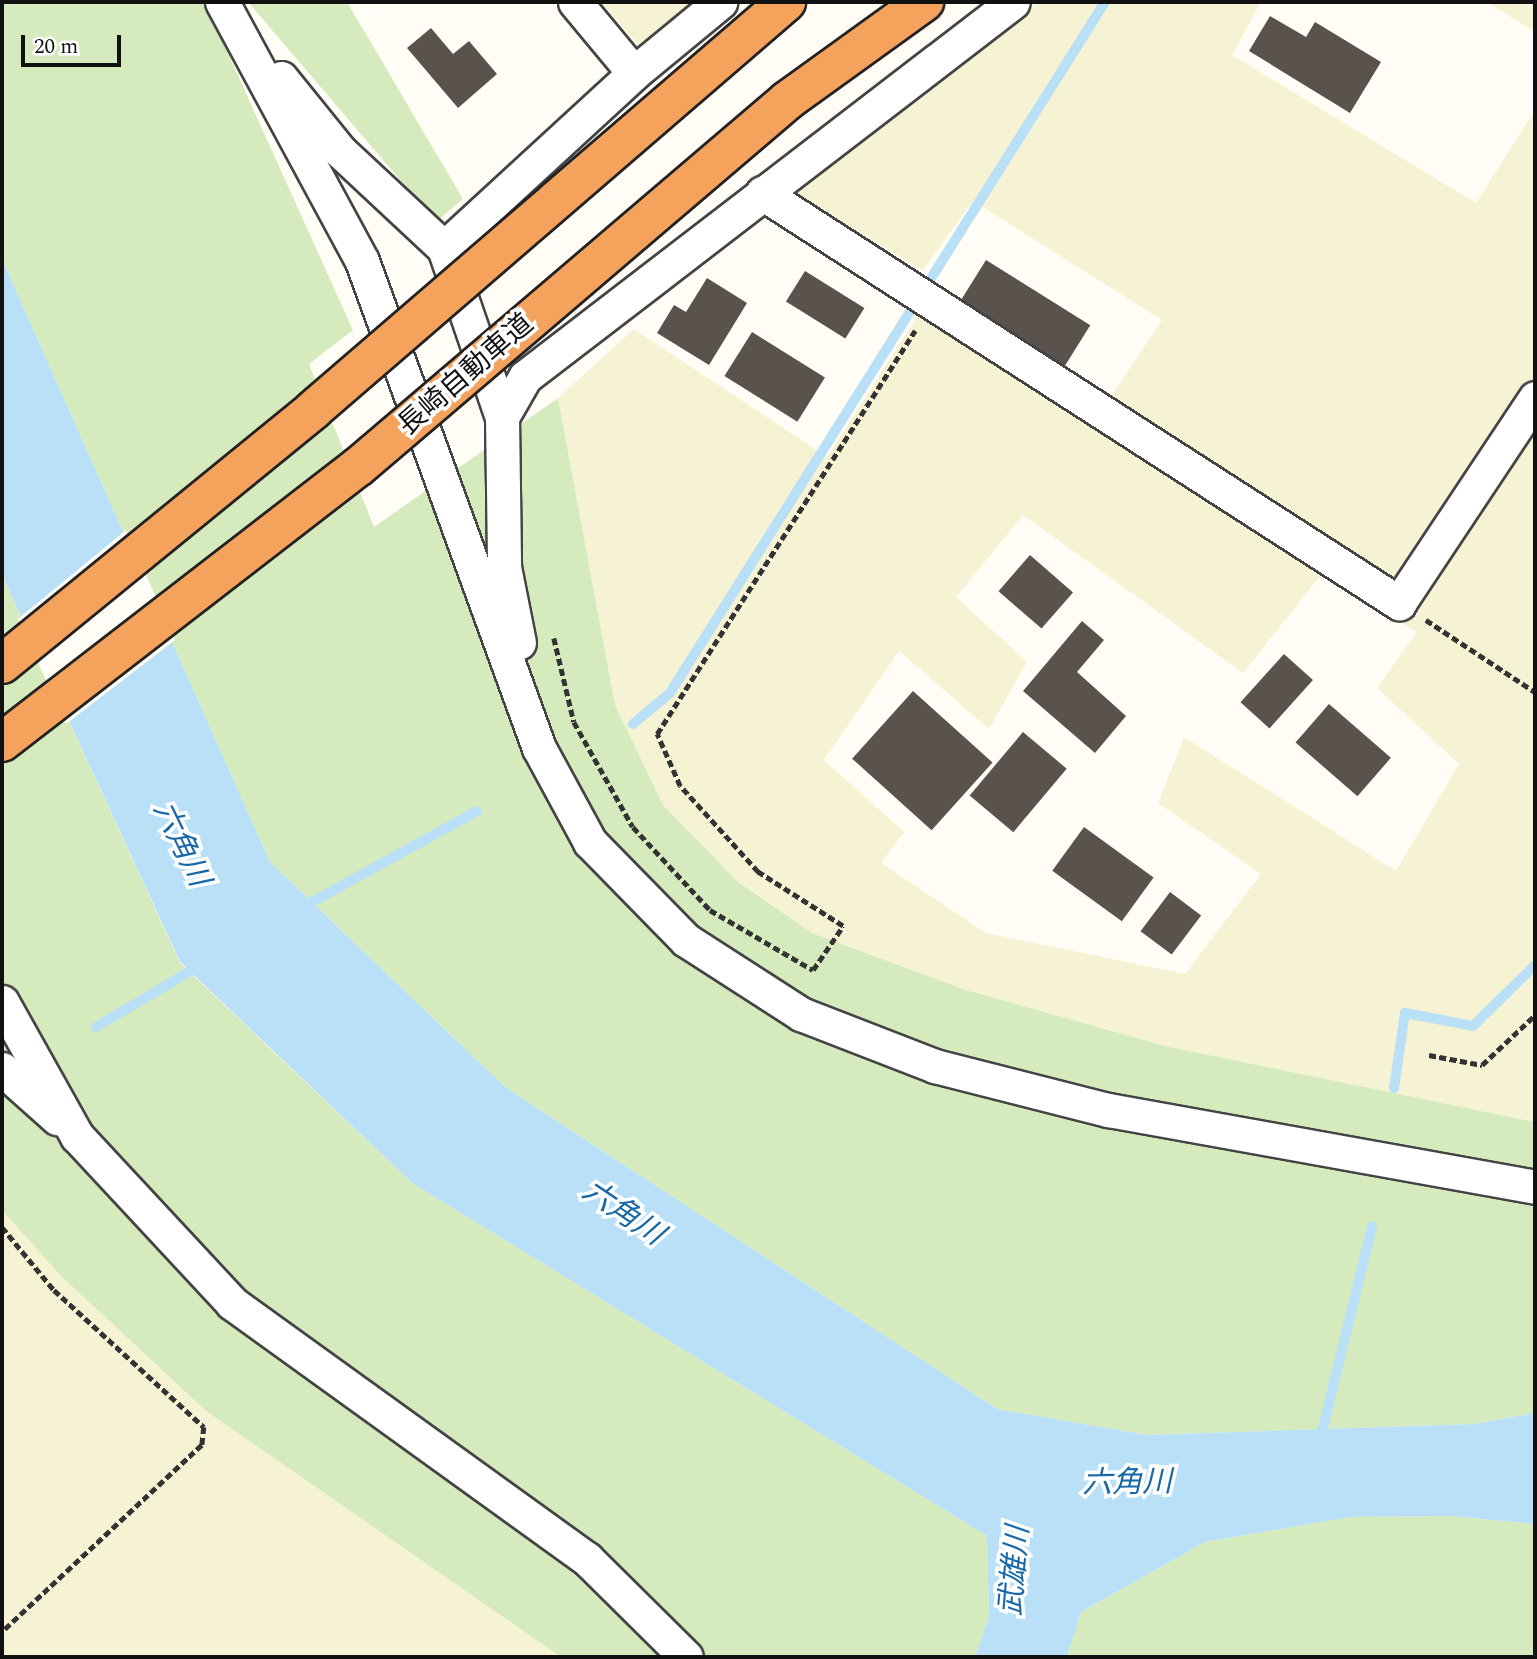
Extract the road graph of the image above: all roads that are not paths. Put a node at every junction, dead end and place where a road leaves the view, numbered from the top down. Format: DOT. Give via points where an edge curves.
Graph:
graph roads {
  1 [pos="575,2"];
  2 [pos="720,2"];
  3 [pos="786,2"];
  4 [pos="924,2"];
  5 [pos="1013,2"];
  6 [pos="227,10"];
  7 [pos="634,72"];
  8 [pos="762,192"];
  9 [pos="444,248"];
  10 [pos="1535,398"];
  11 [pos="502,417"];
  12 [pos="2,664"];
  13 [pos="2,742"];
  14 [pos="540,748"];
  15 [pos="2,1002"];
  16 [pos="2,1069"];
  17 [pos="77,1136"];
  18 [pos="1535,1187"];
  19 [pos="686,1657"];
  1 -- 7 [label="street"];
  2 -- 7 [label="street"];
  3 -- 12 [label="highway, bridge" via="313,410"];
  4 -- 13 [label="highway, 長崎自動車道, bridge" via="788,100 358,467"];
  5 -- 8 [label="street"];
  6 -- 9 [label="street" via="340,151"];
  6 -- 14 [label="street" via="362,261"];
  7 -- 9 [label="street"];
  8 -- 10 [label="street" via="1399,603"];
  8 -- 11 [label="street" via="525,377"];
  9 -- 11 [label="street"];
  11 -- 14 [label="street" via="504,567"];
  14 -- 18 [label="street" via="599,852 686,940 801,1014 935,1066 1108,1110"];
  15 -- 17 [label="street"];
  16 -- 17 [label="street"];
  17 -- 19 [label="street" via="232,1303 587,1559"];
}
